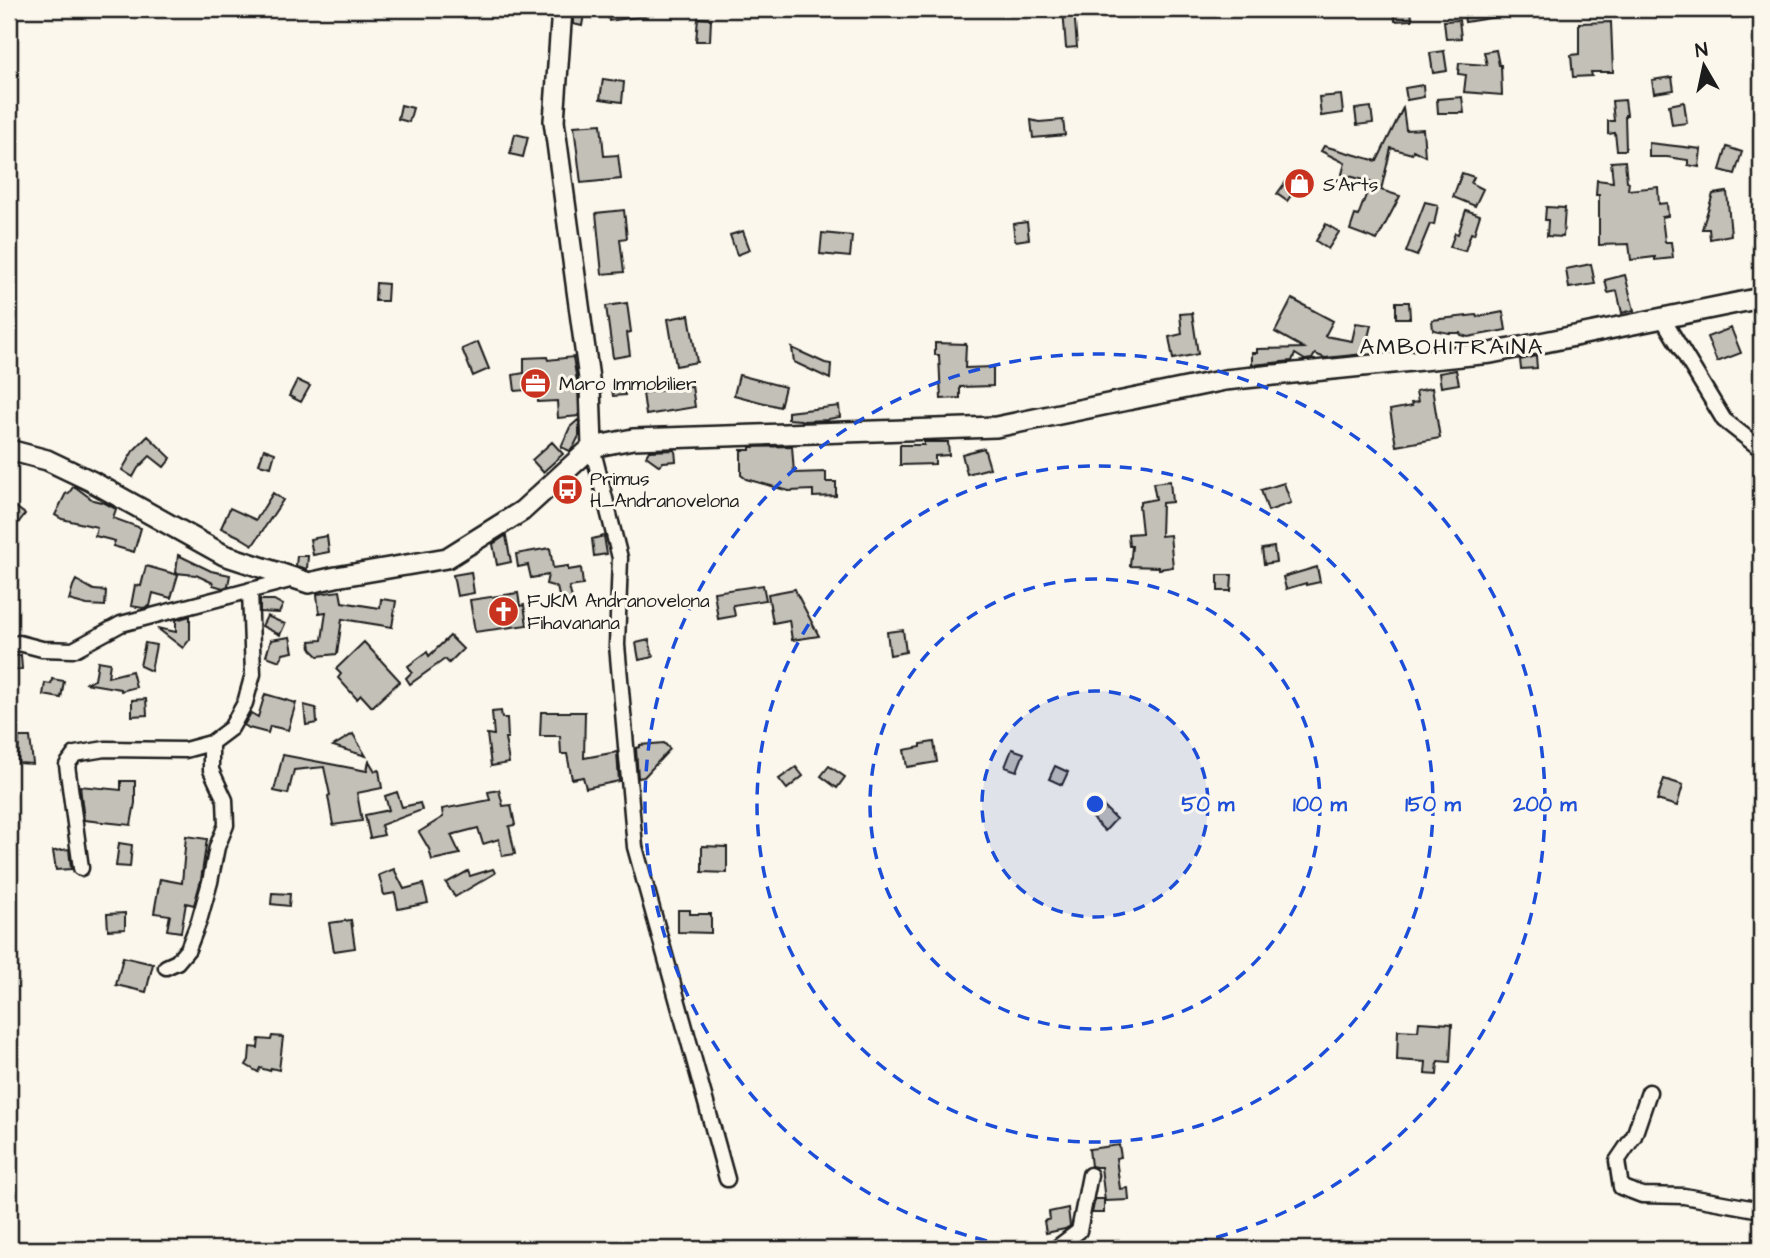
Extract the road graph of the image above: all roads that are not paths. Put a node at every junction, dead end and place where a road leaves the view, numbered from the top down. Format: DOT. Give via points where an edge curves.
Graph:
graph roads {
  1 [pos="562,9"];
  2 [pos="1761,298"];
  3 [pos="1663,319"];
  4 [pos="592,447"];
  5 [pos="1761,449"];
  6 [pos="9,450"];
  7 [pos="294,579"];
  8 [pos="250,590"];
  9 [pos="9,646"];
  10 [pos="211,743"];
  11 [pos="81,868"];
  12 [pos="166,967"];
  13 [pos="1649,1092"];
  14 [pos="1090,1175"];
  15 [pos="727,1179"];
  16 [pos="1761,1210"];
  17 [pos="1058,1249"];
  1 -- 4 [label="street" via="554,121 590,386"];
  2 -- 3 [label="street"];
  3 -- 4 [label="street" via="1491,353 1225,380 996,427 634,439"];
  3 -- 5 [label="street" via="1724,420"];
  4 -- 7 [label="street" via="522,511 447,558 309,583"];
  4 -- 15 [label="street" via="620,558 617,645 635,847"];
  6 -- 7 [label="street" via="47,460 91,481 224,555"];
  7 -- 8 [label="street"];
  8 -- 9 [label="street" via="121,624 73,650 19,643"];
  8 -- 10 [label="street" via="253,674 245,703 231,728"];
  10 -- 11 [label="street" via="185,751 105,749 75,754 67,765"];
  10 -- 12 [label="street" via="211,769 225,800 226,825 188,949"];
  13 -- 16 [label="street" via="1634,1136 1617,1161 1621,1187 1642,1195 1684,1196"];
  14 -- 17 [label="street" via="1079,1231"];
}
